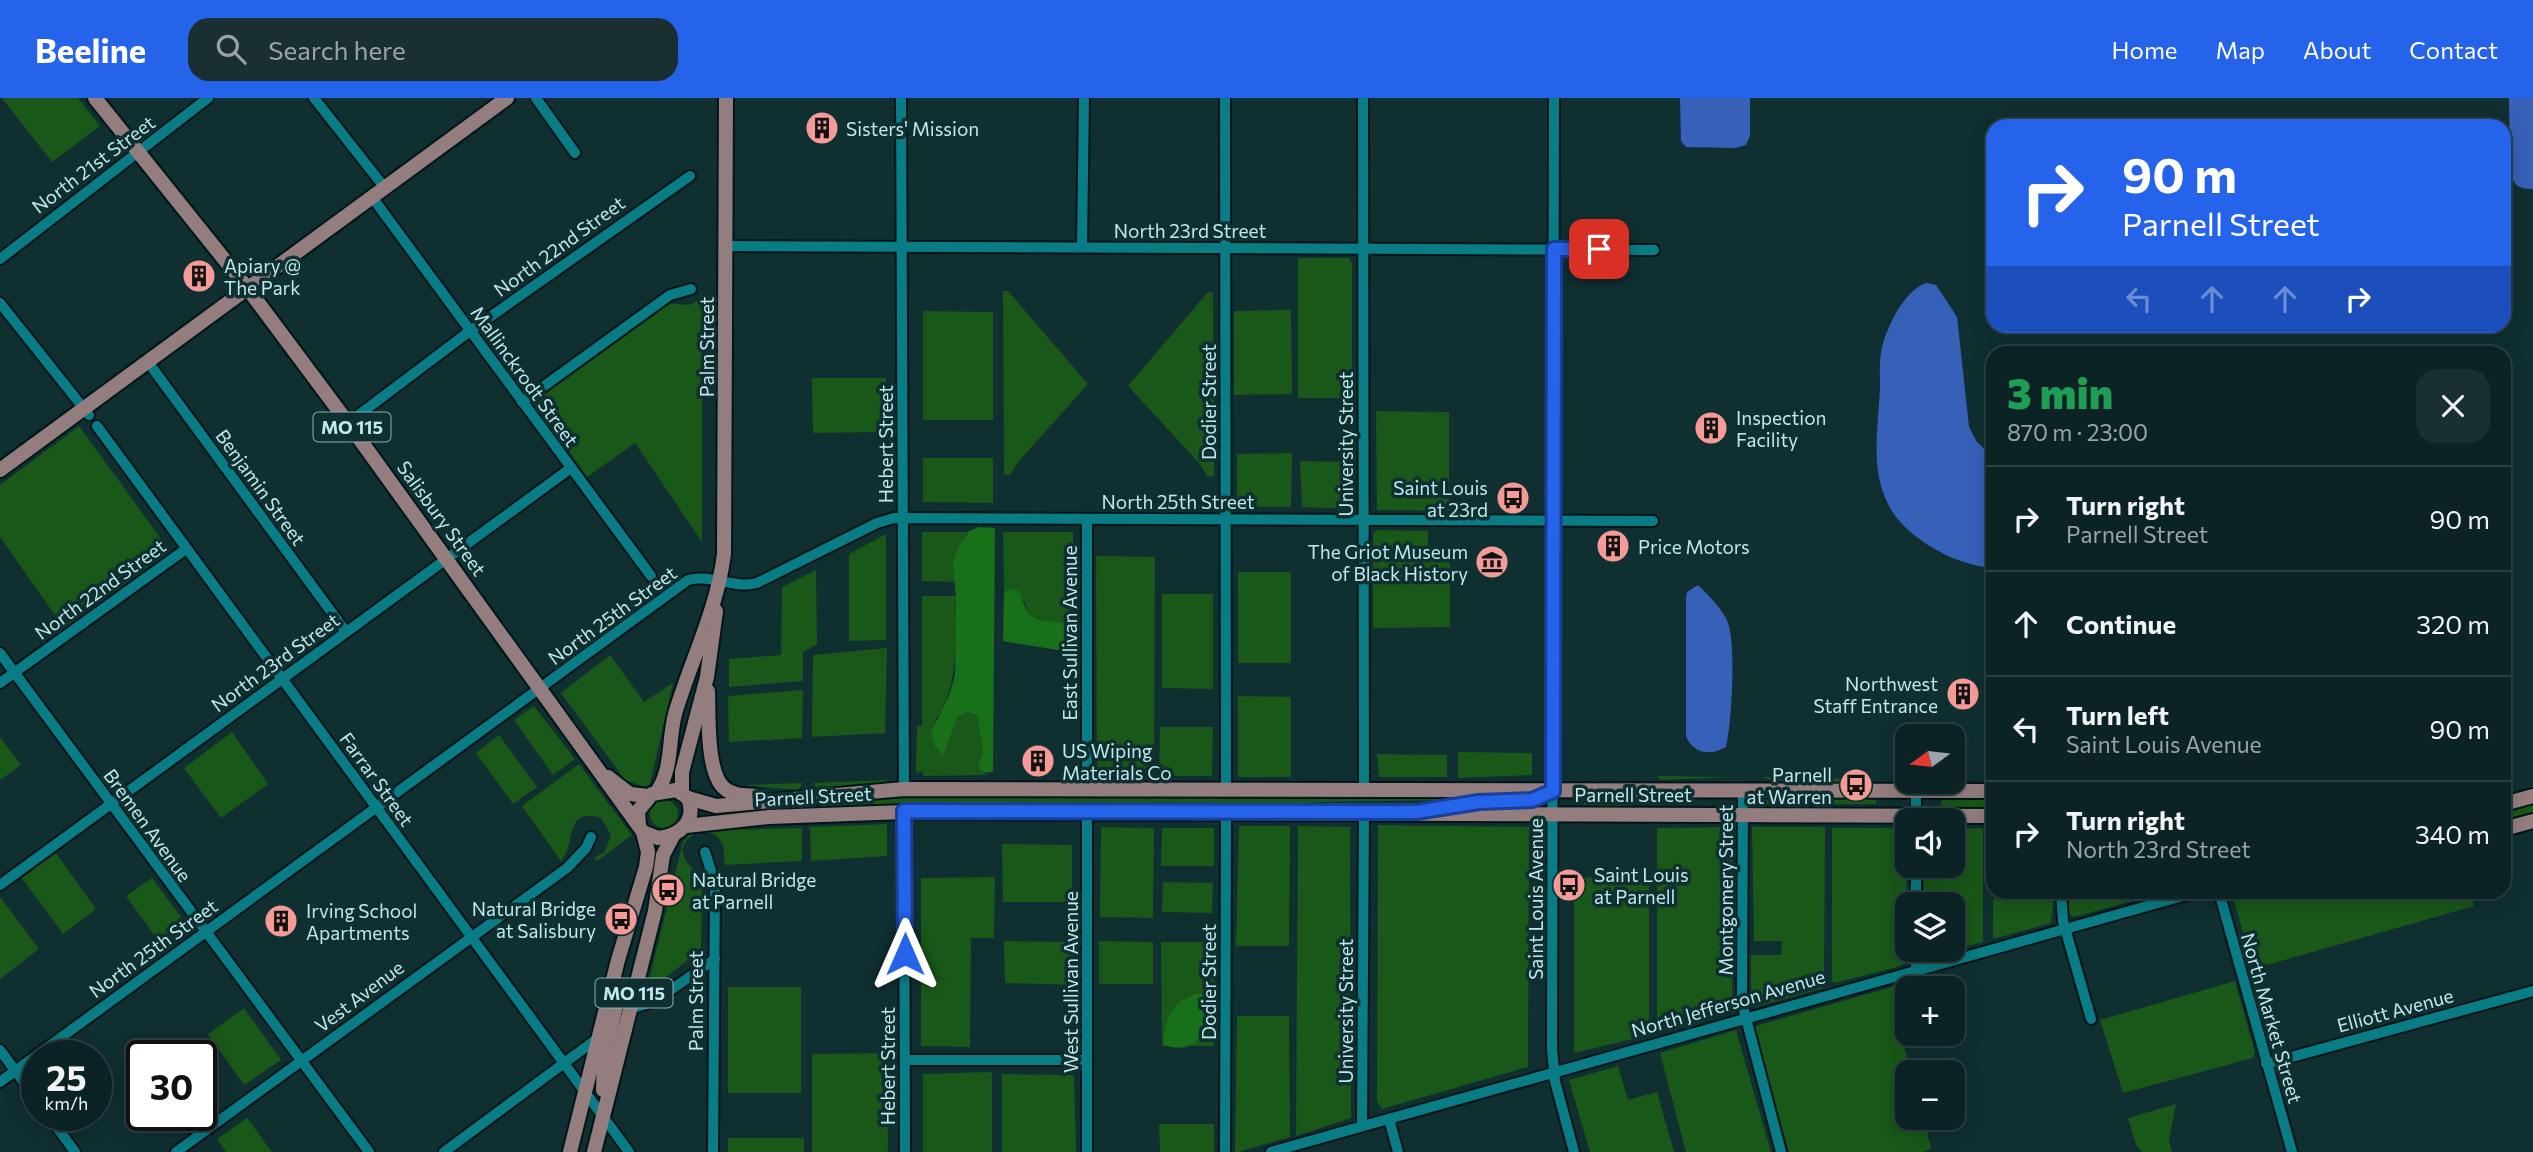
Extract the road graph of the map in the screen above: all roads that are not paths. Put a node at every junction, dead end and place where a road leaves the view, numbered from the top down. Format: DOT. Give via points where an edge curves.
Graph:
graph roads {
  1 [pos="95,98"];
  2 [pos="208,98"];
  3 [pos="314,98"];
  4 [pos="507,98"];
  5 [pos="536,98"];
  6 [pos="726,98"];
  7 [pos="901,98"];
  8 [pos="1084,98"];
  9 [pos="1224,98"];
  10 [pos="1363,98"];
  11 [pos="1554,98"];
  12 [pos="137,153"];
  13 [pos="575,153"];
  14 [pos="690,176"];
  15 [pos="385,188"];
  16 [pos="372,197"];
  17 [pos="726,246"];
  18 [pos="902,247"];
  19 [pos="1082,247"];
  20 [pos="1224,247"];
  21 [pos="1363,248"];
  22 [pos="1554,249"];
  23 [pos="1654,250"];
  24 [pos="0,259"];
  25 [pos="248,289"];
  26 [pos="691,289"];
  27 [pos="0,303"];
  28 [pos="470,331"];
  29 [pos="148,362"];
  30 [pos="522,402"];
  31 [pos="87,412"];
  32 [pos="348,422"];
  33 [pos="97,426"];
  34 [pos="571,468"];
  35 [pos="0,470"];
  36 [pos="903,518"];
  37 [pos="1087,519"];
  38 [pos="1226,519"];
  39 [pos="1363,519"];
  40 [pos="1553,520"];
  41 [pos="1653,521"];
  42 [pos="186,549"];
  43 [pos="447,558"];
  44 [pos="650,576"];
  45 [pos="718,589"];
  46 [pos="346,632"];
  47 [pos="0,653"];
  48 [pos="14,672"];
  49 [pos="706,677"];
  50 [pos="281,680"];
  51 [pos="0,683"];
  52 [pos="541,687"];
  53 [pos="597,766"];
  54 [pos="904,789"];
  55 [pos="1087,789"];
  56 [pos="1226,790"];
  57 [pos="1364,790"];
  58 [pos="1553,791"];
  59 [pos="1743,791"];
  60 [pos="1965,791"];
  61 [pos="1986,791"];
  62 [pos="1895,792"];
  63 [pos="653,794"];
  64 [pos="685,795"];
  65 [pos="2533,796"];
  66 [pos="792,798"];
  67 [pos="2511,802"];
  68 [pos="111,805"];
  69 [pos="377,808"];
  70 [pos="904,811"];
  71 [pos="1087,812"];
  72 [pos="1226,812"];
  73 [pos="1364,812"];
  74 [pos="1416,812"];
  75 [pos="1743,813"];
  76 [pos="1553,814"];
  77 [pos="1965,816"];
  78 [pos="1986,816"];
  79 [pos="1895,817"];
  80 [pos="2533,821"];
  81 [pos="2511,827"];
  82 [pos="641,829"];
  83 [pos="680,830"];
  84 [pos="591,837"];
  85 [pos="705,852"];
  86 [pos="0,885"];
  87 [pos="2062,899"];
  88 [pos="2173,899"];
  89 [pos="2221,899"];
  90 [pos="2066,930"];
  91 [pos="205,932"];
  92 [pos="471,934"];
  93 [pos="715,959"];
  94 [pos="618,960"];
  95 [pos="1916,962"];
  96 [pos="1916,970"];
  97 [pos="2533,991"];
  98 [pos="630,1009"];
  99 [pos="1744,1018"];
  100 [pos="2091,1019"];
  101 [pos="598,1038"];
  102 [pos="0,1050"];
  103 [pos="905,1060"];
  104 [pos="1087,1060"];
  105 [pos="301,1061"];
  106 [pos="563,1062"];
  107 [pos="2266,1064"];
  108 [pos="15,1071"];
  109 [pos="1553,1072"];
  110 [pos="21,1079"];
  111 [pos="0,1082"];
  112 [pos="584,1094"];
  113 [pos="602,1117"];
  114 [pos="1389,1119"];
  115 [pos="1362,1126"];
  116 [pos="60,1131"];
  117 [pos="75,1152"];
  118 [pos="176,1152"];
  119 [pos="369,1152"];
  120 [pos="444,1152"];
  121 [pos="570,1152"];
  122 [pos="581,1152"];
  123 [pos="594,1152"];
  124 [pos="629,1152"];
  125 [pos="713,1152"];
  126 [pos="905,1152"];
  127 [pos="1087,1152"];
  128 [pos="1225,1152"];
  129 [pos="1271,1152"];
  130 [pos="1398,1152"];
  131 [pos="1574,1152"];
  132 [pos="1781,1152"];
  133 [pos="2292,1152"];
  1 -- 12 [label="main road, Salisbury Street / MO 115"];
  2 -- 12 [label="street, North 21st Street"];
  3 -- 15 [label="street"];
  4 -- 15 [label="main road"];
  5 -- 13 [label="street"];
  6 -- 17 [label="main road, Palm Street"];
  7 -- 18 [label="street, Hebert Street"];
  8 -- 19 [label="street"];
  9 -- 20 [label="street, Dodier Street"];
  10 -- 21 [label="street, University Street"];
  11 -- 22 [label="street, Saint Louis Avenue"];
  12 -- 24 [label="street, North 21st Street"];
  12 -- 25 [label="main road, Salisbury Street / MO 115"];
  14 -- 28 [label="street, North 22nd Street"];
  15 -- 16 [label="main road"];
  16 -- 25 [label="main road"];
  16 -- 28 [label="street, Mallinckrodt Street"];
  17 -- 18 [label="street, North 23rd Street"];
  17 -- 45 [label="main road, Palm Street" via="725,541"];
  18 -- 19 [label="street, North 23rd Street"];
  18 -- 36 [label="street, Hebert Street"];
  19 -- 20 [label="street, North 23rd Street"];
  20 -- 21 [label="street, North 23rd Street"];
  20 -- 38 [label="street, Dodier Street"];
  21 -- 22 [label="street, North 23rd Street"];
  21 -- 39 [label="street, University Street"];
  22 -- 23 [label="street, North 23rd Street"];
  22 -- 40 [label="street, Saint Louis Avenue"];
  25 -- 29 [label="main road"];
  25 -- 32 [label="main road, Salisbury Street / MO 115"];
  26 -- 30 [label="street" via="670,295"];
  27 -- 31 [label="street"];
  28 -- 30 [label="street, Mallinckrodt Street"];
  28 -- 32 [label="street, North 22nd Street"];
  29 -- 31 [label="main road"];
  29 -- 46 [label="street, Benjamin Street"];
  30 -- 34 [label="street, Mallinckrodt Street"];
  31 -- 35 [label="main road"];
  32 -- 43 [label="main road, Salisbury Street / MO 115"];
  33 -- 42 [label="street, Farrar Street"];
  34 -- 43 [label="street, North 23rd Street"];
  34 -- 44 [label="street, Mallinckrodt Street"];
  36 -- 37 [label="street, North 25th Street"];
  36 -- 45 [label="street, North 25th Street" via="877,523 757,583"];
  36 -- 54 [label="street, Hebert Street"];
  37 -- 38 [label="street, North 25th Street"];
  37 -- 55 [label="street, East Sullivan Avenue"];
  38 -- 39 [label="street, North 25th Street"];
  38 -- 56 [label="street, Dodier Street"];
  39 -- 40 [label="street, North 25th Street"];
  39 -- 57 [label="street, University Street"];
  40 -- 41 [label="street, North 25th Street"];
  40 -- 58 [label="street, Saint Louis Avenue"];
  42 -- 48 [label="street, North 22nd Street"];
  42 -- 50 [label="street, Farrar Street"];
  43 -- 46 [label="street, North 23rd Street"];
  43 -- 52 [label="main road, Salisbury Street / MO 115"];
  45 -- 49 [label="main road"];
  45 -- 52 [label="street, North 25th Street" via="695,578 683,583"];
  45 -- 63 [label="main road" via="676,710 667,771"];
  46 -- 50 [label="street, North 23rd Street"];
  47 -- 48 [label="street, Bremen Avenue"];
  48 -- 51 [label="street, North 22nd Street"];
  48 -- 68 [label="street, Bremen Avenue"];
  49 -- 64 [label="main road" via="682,772"];
  49 -- 66 [label="main road" via="712,757 720,783 738,794"];
  50 -- 68 [label="street, North 23rd Street"];
  50 -- 69 [label="street, Farrar Street"];
  52 -- 53 [label="main road, Salisbury Street / MO 115"];
  52 -- 69 [label="street, North 25th Street"];
  53 -- 63 [label="main road, Salisbury Street / MO 115" via="623,791"];
  53 -- 82 [label="main road, Salisbury Street / MO 115"];
  54 -- 55 [label="main road, Parnell Street"];
  54 -- 66 [label="main road, Parnell Street"];
  55 -- 56 [label="main road, Parnell Street"];
  56 -- 57 [label="main road, Parnell Street"];
  57 -- 58 [label="main road, Parnell Street"];
  58 -- 59 [label="main road, Parnell Street"];
  58 -- 74 [label="main road" via="1532,800"];
  58 -- 76 [label="street, Saint Louis Avenue"];
  59 -- 62 [label="main road, Parnell Street"];
  59 -- 75 [label="street, Montgomery Street"];
  60 -- 61 [label="main road, Parnell Street"];
  63 -- 64 [label="main road"];
  63 -- 82 [label="main road" via="638,811"];
  64 -- 66 [label="main road, Parnell Street" via="716,806"];
  64 -- 83 [label="main road" via="691,810"];
  65 -- 67 [label="main road"];
  68 -- 86 [label="street, North 23rd Street"];
  68 -- 91 [label="street, Bremen Avenue"];
  69 -- 91 [label="street, North 25th Street"];
  69 -- 92 [label="street, Farrar Street"];
  70 -- 71 [label="main road, Parnell Street"];
  70 -- 83 [label="main road, Parnell Street" via="762,817"];
  70 -- 103 [label="street, Hebert Street"];
  71 -- 72 [label="main road, Parnell Street"];
  71 -- 104 [label="street, West Sullivan Avenue"];
  72 -- 73 [label="main road, Parnell Street"];
  72 -- 128 [label="street, Dodier Street"];
  73 -- 74 [label="main road, Parnell Street"];
  73 -- 115 [label="street, University Street"];
  74 -- 76 [label="main road, Parnell Street"];
  75 -- 76 [label="main road, Parnell Street"];
  75 -- 79 [label="main road, Parnell Street"];
  75 -- 99 [label="street, Montgomery Street"];
  76 -- 109 [label="street, Saint Louis Avenue"];
  77 -- 78 [label="main road, Parnell Street"];
  80 -- 81 [label="main road"];
  82 -- 83 [label="main road" via="658,838"];
  82 -- 94 [label="main road, MO 115" via="648,859"];
  83 -- 98 [label="main road, MO 115" via="663,855 658,898"];
  84 -- 92 [label="street, Vest Avenue" via="567,868"];
  85 -- 93 [label="street, Palm Street" via="715,884"];
  87 -- 90 [label="street"];
  88 -- 90 [label="street, North Jefferson Avenue"];
  89 -- 107 [label="street, North Market Street"];
  90 -- 96 [label="street, North Jefferson Avenue"];
  90 -- 100 [label="street"];
  91 -- 105 [label="street, Bremen Avenue"];
  91 -- 108 [label="street, North 25th Street"];
  92 -- 105 [label="street, Vest Avenue"];
  92 -- 106 [label="street, Farrar Street"];
  93 -- 98 [label="street" via="655,1001"];
  93 -- 125 [label="street, Palm Street"];
  94 -- 101 [label="main road, MO 115"];
  94 -- 113 [label="main road" via="617,1001 604,1062"];
  95 -- 96 [label="street"];
  96 -- 99 [label="street, North Jefferson Avenue"];
  97 -- 107 [label="street, Elliott Avenue"];
  98 -- 113 [label="main road, MO 115"];
  99 -- 109 [label="street, North Jefferson Avenue"];
  99 -- 132 [label="street, Montgomery Street"];
  101 -- 106 [label="street"];
  101 -- 112 [label="main road, MO 115"];
  102 -- 108 [label="street"];
  103 -- 104 [label="street"];
  103 -- 126 [label="street, Hebert Street"];
  104 -- 127 [label="street, West Sullivan Avenue"];
  105 -- 118 [label="street, Vest Avenue"];
  105 -- 119 [label="street, Bremen Avenue"];
  106 -- 112 [label="street, Farrar Street"];
  106 -- 120 [label="street"];
  107 -- 133 [label="street, North Market Street"];
  108 -- 110 [label="street"];
  108 -- 111 [label="street, North 25th Street"];
  109 -- 114 [label="street, North Jefferson Avenue"];
  109 -- 131 [label="street, Saint Louis Avenue"];
  112 -- 113 [label="street, Farrar Street"];
  112 -- 121 [label="main road, MO 115"];
  112 -- 122 [label="main road"];
  113 -- 123 [label="main road, MO 115"];
  113 -- 124 [label="street, Farrar Street"];
  114 -- 115 [label="street, North Jefferson Avenue"];
  114 -- 130 [label="street"];
  115 -- 129 [label="street, North Jefferson Avenue"];
  116 -- 117 [label="street"];
}
